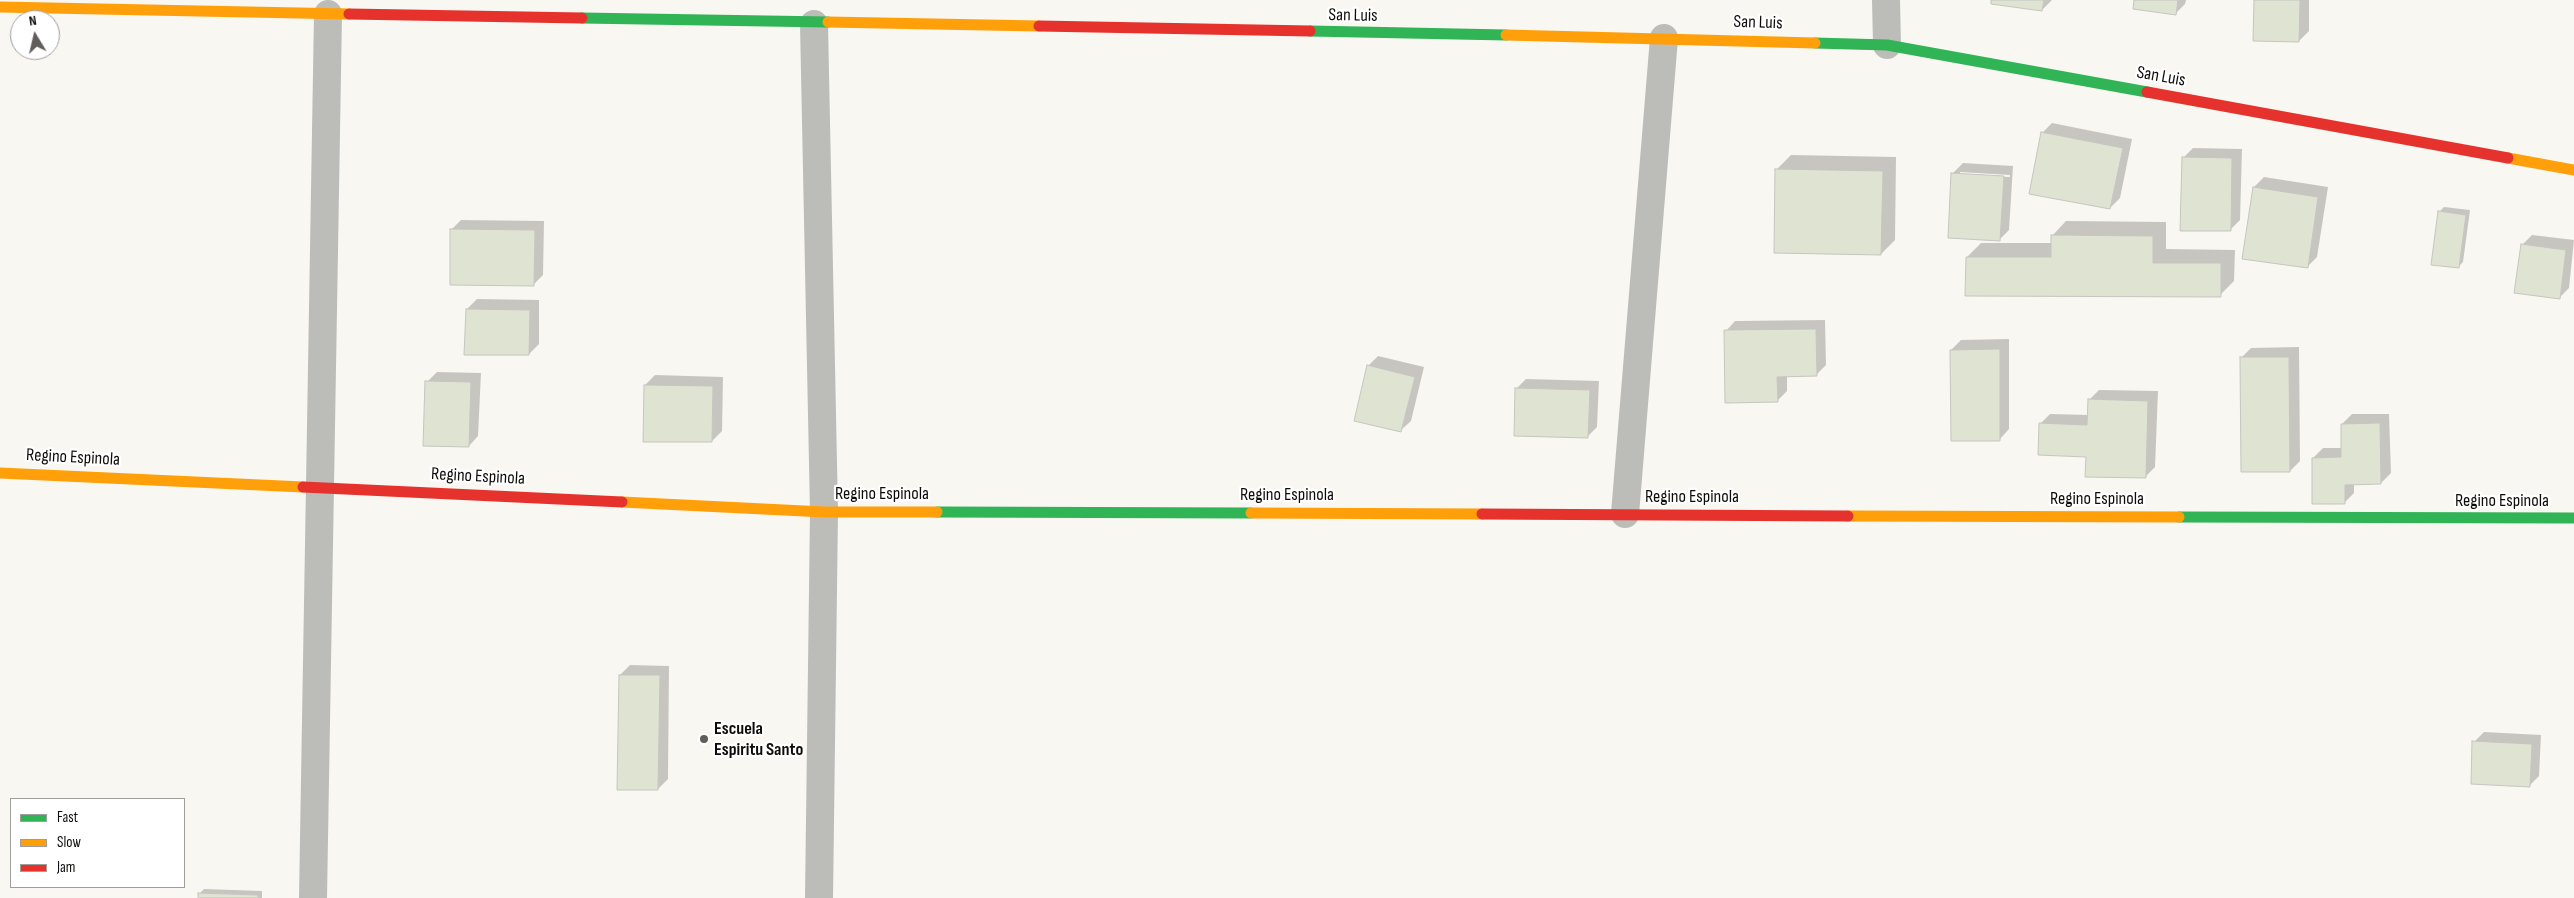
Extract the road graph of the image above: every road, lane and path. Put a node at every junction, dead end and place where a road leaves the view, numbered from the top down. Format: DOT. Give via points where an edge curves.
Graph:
graph roads {
  1 [pos="1886,0"];
  2 [pos="0,7"];
  3 [pos="328,14"];
  4 [pos="814,24"];
  5 [pos="1664,38"];
  6 [pos="1887,45"];
  7 [pos="2574,170"];
  8 [pos="0,473"];
  9 [pos="320,487"];
  10 [pos="824,512"];
  11 [pos="1624,514"];
  12 [pos="2574,518"];
  13 [pos="314,898"];
  14 [pos="819,898"];
  1 -- 6 [label="street"];
  2 -- 3 [label="street, San Luis"];
  3 -- 4 [label="street, San Luis"];
  3 -- 9 [label="street"];
  4 -- 5 [label="street, San Luis"];
  4 -- 10 [label="street"];
  5 -- 6 [label="street, San Luis"];
  5 -- 11 [label="street"];
  6 -- 7 [label="street, San Luis"];
  8 -- 9 [label="street, Regino Espinola"];
  9 -- 10 [label="street, Regino Espinola"];
  9 -- 13 [label="street"];
  10 -- 11 [label="street, Regino Espinola"];
  10 -- 14 [label="street"];
  11 -- 12 [label="street, Regino Espinola"];
}
